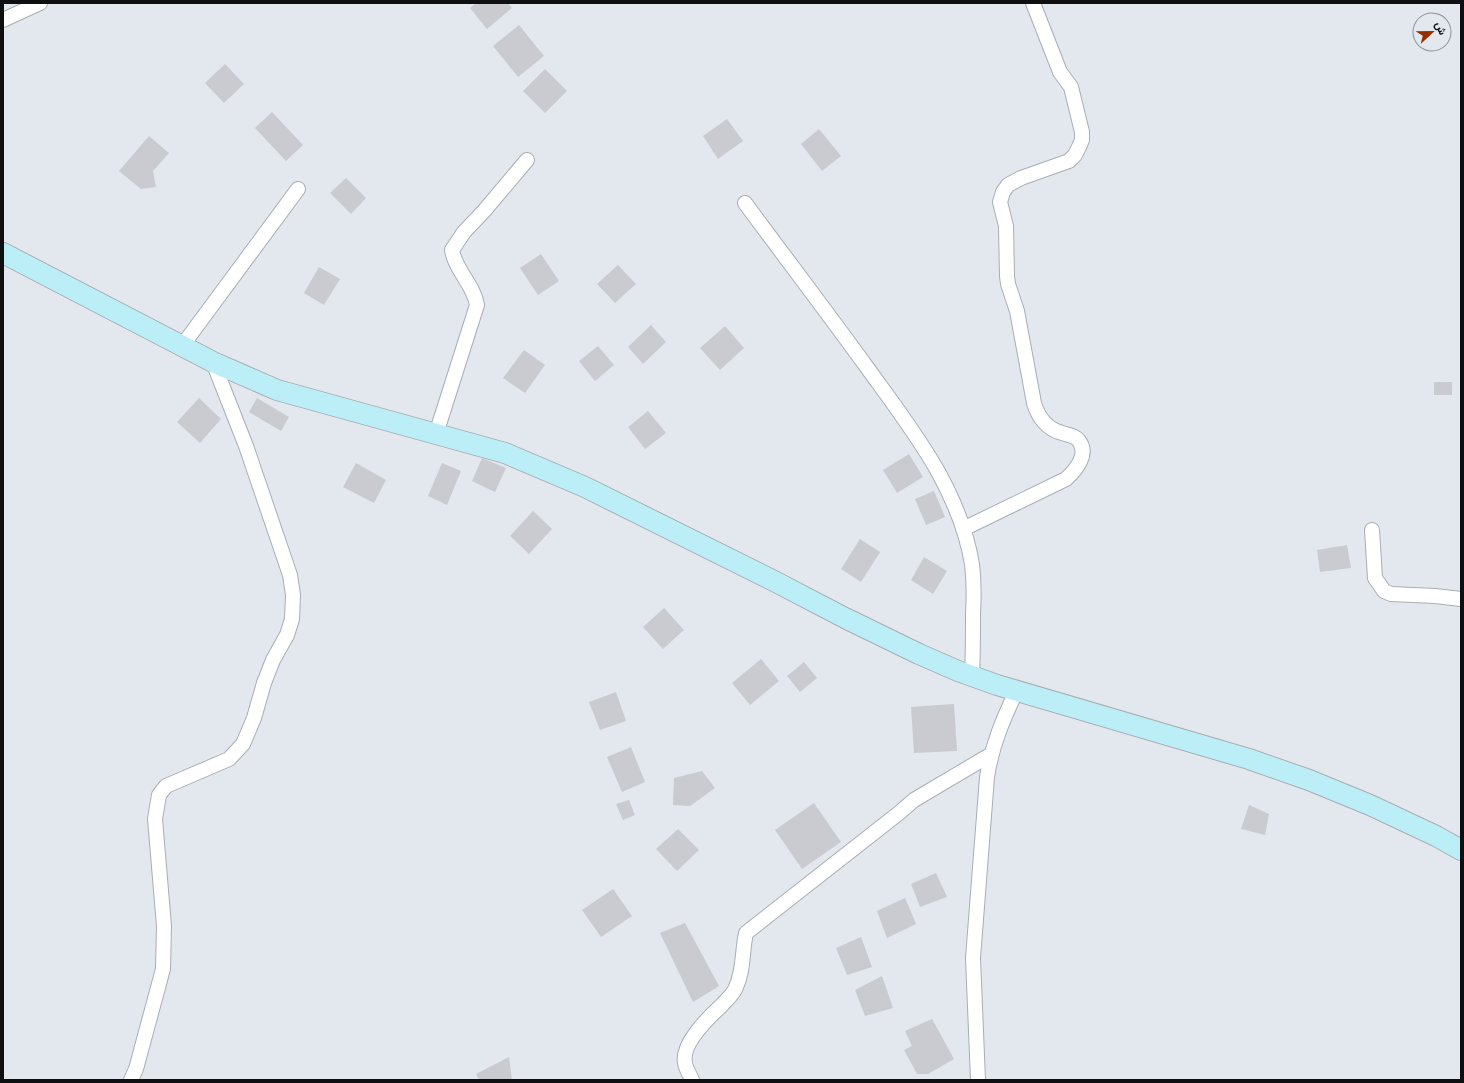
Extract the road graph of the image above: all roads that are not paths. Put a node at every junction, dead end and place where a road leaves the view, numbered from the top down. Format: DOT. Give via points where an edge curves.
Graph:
graph roads {
  1 [pos="40,3"];
  2 [pos="1033,3"];
  3 [pos="3,20"];
  4 [pos="527,160"];
  5 [pos="298,189"];
  6 [pos="745,203"];
  7 [pos="3,253"];
  8 [pos="182,346"];
  9 [pos="212,362"];
  10 [pos="436,434"];
  11 [pos="963,529"];
  12 [pos="1372,530"];
  13 [pos="1461,599"];
  14 [pos="972,676"];
  15 [pos="1016,690"];
  16 [pos="990,755"];
  17 [pos="1461,850"];
  18 [pos="130,1080"];
  19 [pos="692,1080"];
  20 [pos="978,1080"];
  1 -- 3 [label="street"];
  2 -- 11 [label="street" via="1060,72 1071,88 1082,140 1069,161 1021,178 1008,185 1003,192 1000,202 1006,226 1006,276 1017,311 1037,414 1052,429 1073,436 1079,441 1081,459 1066,479"];
  4 -- 10 [label="street" via="464,232 452,250 453,258 476,296 477,305"];
  5 -- 8 [label="street"];
  6 -- 11 [label="street" via="919,440 954,501"];
  7 -- 8 [label="street"];
  8 -- 9 [label="street"];
  9 -- 10 [label="street" via="277,390"];
  9 -- 18 [label="street" via="246,446 290,575 293,595 292,619 287,635 273,660 243,744 229,759 166,786 159,795 155,819 164,926 163,969 136,1068"];
  10 -- 14 [label="street" via="505,453 585,487 845,618 919,654"];
  11 -- 14 [label="street" via="974,580"];
  12 -- 13 [label="street" via="1375,578 1384,591 1391,594"];
  14 -- 15 [label="street"];
  15 -- 16 [label="street"];
  15 -- 17 [label="street" via="1249,759 1309,780 1436,836"];
  16 -- 19 [label="street" via="914,800 746,933 736,988 686,1046 684,1062"];
  16 -- 20 [label="street" via="973,958"];
}
